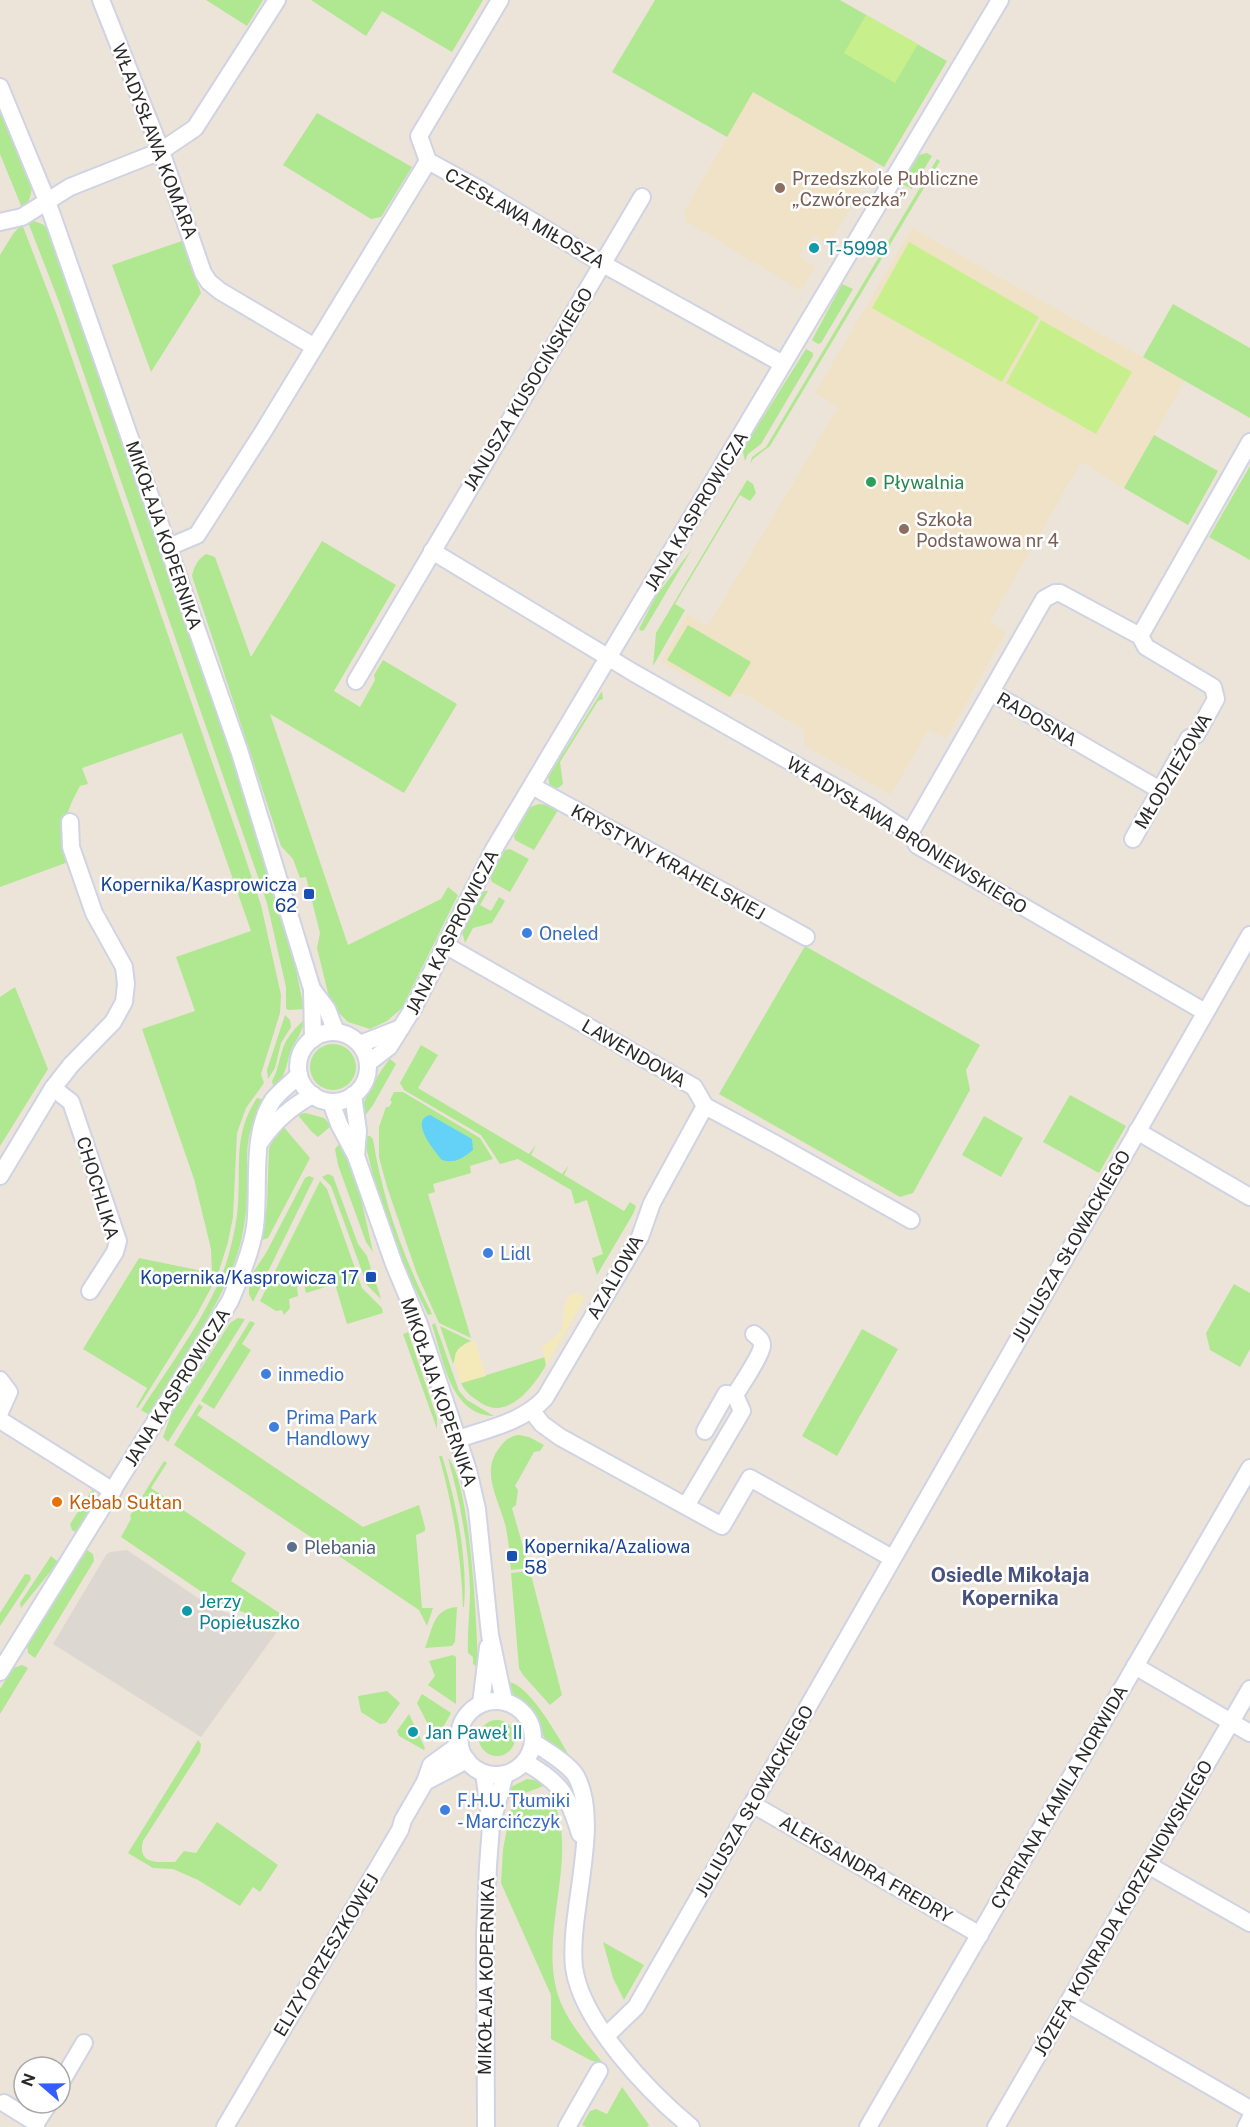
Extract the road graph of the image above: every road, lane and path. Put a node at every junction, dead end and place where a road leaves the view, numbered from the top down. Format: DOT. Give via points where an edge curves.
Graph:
graph roads {
  1 [pos="101,0"];
  2 [pos="277,0"];
  3 [pos="500,0"];
  4 [pos="1000,0"];
  5 [pos="0,87"];
  6 [pos="161,151"];
  7 [pos="428,161"];
  8 [pos="642,196"];
  9 [pos="47,201"];
  10 [pos="0,222"];
  11 [pos="603,264"];
  12 [pos="313,346"];
  13 [pos="783,364"];
  14 [pos="1250,442"];
  15 [pos="169,547"];
  16 [pos="432,551"];
  17 [pos="1140,636"];
  18 [pos="608,658"];
  19 [pos="356,681"];
  20 [pos="991,692"];
  21 [pos="532,786"];
  22 [pos="1160,790"];
  23 [pos="69,822"];
  24 [pos="910,833"];
  25 [pos="1133,839"];
  26 [pos="1250,935"];
  27 [pos="806,937"];
  28 [pos="445,945"];
  29 [pos="312,989"];
  30 [pos="1205,1012"];
  31 [pos="401,1028"];
  32 [pos="336,1032"];
  33 [pos="313,1038"];
  34 [pos="360,1044"];
  35 [pos="368,1063"];
  36 [pos="299,1075"];
  37 [pos="53,1088"];
  38 [pos="313,1095"];
  39 [pos="353,1095"];
  40 [pos="331,1102"];
  41 [pos="705,1106"];
  42 [pos="1137,1131"];
  43 [pos="260,1142"];
  44 [pos="356,1156"];
  45 [pos="0,1176"];
  46 [pos="1250,1197"];
  47 [pos="911,1221"];
  48 [pos="90,1291"];
  49 [pos="754,1334"];
  50 [pos="0,1380"];
  51 [pos="735,1395"];
  52 [pos="532,1411"];
  53 [pos="0,1412"];
  54 [pos="0,1420"];
  55 [pos="705,1431"];
  56 [pos="458,1439"];
  57 [pos="1250,1468"];
  58 [pos="113,1491"];
  59 [pos="686,1506"];
  60 [pos="892,1558"];
  61 [pos="490,1635"];
  62 [pos="1135,1666"];
  63 [pos="0,1672"];
  64 [pos="1250,1689"];
  65 [pos="504,1701"];
  66 [pos="481,1704"];
  67 [pos="1231,1722"];
  68 [pos="1250,1733"];
  69 [pos="533,1742"];
  70 [pos="460,1744"];
  71 [pos="467,1760"];
  72 [pos="525,1762"];
  73 [pos="484,1773"];
  74 [pos="506,1774"];
  75 [pos="425,1782"];
  76 [pos="752,1804"];
  77 [pos="491,1826"];
  78 [pos="584,1847"];
  79 [pos="1148,1865"];
  80 [pos="1250,1923"];
  81 [pos="980,1935"];
  82 [pos="1068,2004"];
  83 [pos="606,2036"];
  84 [pos="84,2043"];
  85 [pos="72,2064"];
  86 [pos="599,2071"];
  87 [pos="4,2103"];
  88 [pos="1250,2109"];
  89 [pos="1250,2120"];
  90 [pos="36,2125"];
  91 [pos="225,2127"];
  92 [pos="486,2127"];
  93 [pos="567,2127"];
  94 [pos="691,2127"];
  95 [pos="868,2127"];
  96 [pos="996,2127"];
  97 [pos="1246,2127"];
  1 -- 6 [label="street, WŁADYSŁAWA KOMARA"];
  2 -- 6 [label="street" via="195,128"];
  3 -- 7 [label="street, CZESŁAWA MIŁOSZA" via="418,136"];
  4 -- 13 [label="street, JANA KASPROWICZA"];
  5 -- 9 [label="street, MIKOŁAJA KOPERNIKA"];
  6 -- 9 [label="street" via="70,187"];
  6 -- 12 [label="street, WŁADYSŁAWA KOMARA" via="209,282"];
  7 -- 11 [label="street, CZESŁAWA MIŁOSZA"];
  7 -- 12 [label="street"];
  8 -- 11 [label="street, JANUSZA KUSOCIŃSKIEGO"];
  9 -- 10 [label="street" via="22,217"];
  9 -- 15 [label="street, MIKOŁAJA KOPERNIKA"];
  11 -- 13 [label="street, CZESŁAWA MIŁOSZA"];
  11 -- 16 [label="street, JANUSZA KUSOCIŃSKIEGO"];
  12 -- 15 [label="street" via="197,535"];
  13 -- 18 [label="street, JANA KASPROWICZA"];
  14 -- 17 [label="street"];
  15 -- 29 [label="street, MIKOŁAJA KOPERNIKA" via="240,753"];
  16 -- 18 [label="street"];
  16 -- 19 [label="street, JANUSZA KUSOCIŃSKIEGO"];
  17 -- 20 [label="street, MŁODZIEŻOWA" via="1060,593 1049,594"];
  17 -- 22 [label="street, MŁODZIEŻOWA" via="1146,646 1213,687 1216,699"];
  18 -- 21 [label="street, JANA KASPROWICZA"];
  18 -- 24 [label="street, WŁADYSŁAWA BRONIEWSKIEGO"];
  20 -- 22 [label="street, RADOSNA"];
  20 -- 24 [label="street, RADOSNA"];
  21 -- 27 [label="street, KRYSTYNY KRAHELSKIEJ"];
  21 -- 28 [label="street, JANA KASPROWICZA"];
  22 -- 25 [label="street, MŁODZIEŻOWA"];
  23 -- 37 [label="street" via="71,847 80,875 94,913 124,966 126,984 124,1002 113,1022"];
  24 -- 30 [label="street, WŁADYSŁAWA BRONIEWSKIEGO" via="917,845"];
  26 -- 30 [label="street, JULIUSZA SŁOWACKIEGO"];
  28 -- 31 [label="street, JANA KASPROWICZA"];
  28 -- 41 [label="street, LAWENDOWA" via="694,1087"];
  29 -- 32 [label="street, MIKOŁAJA KOPERNIKA" via="327,1009"];
  29 -- 33 [label="street, MIKOŁAJA KOPERNIKA"];
  30 -- 42 [label="street, JULIUSZA SŁOWACKIEGO"];
  31 -- 34 [label="street, JANA KASPROWICZA"];
  31 -- 35 [label="street, JANA KASPROWICZA" via="389,1047"];
  32 -- 33 [label="street"];
  32 -- 34 [label="street"];
  33 -- 36 [label="street" via="301,1055"];
  34 -- 35 [label="street"];
  35 -- 39 [label="street" via="362,1087"];
  36 -- 38 [label="street"];
  36 -- 43 [label="street, JANA KASPROWICZA" via="272,1102 262,1121"];
  37 -- 45 [label="street"];
  37 -- 48 [label="street, CHOCHLIKA" via="71,1102 118,1241"];
  38 -- 40 [label="street"];
  38 -- 43 [label="street" via="283,1116"];
  39 -- 40 [label="street"];
  39 -- 44 [label="street, MIKOŁAJA KOPERNIKA" via="358,1131"];
  40 -- 44 [label="street, MIKOŁAJA KOPERNIKA"];
  41 -- 47 [label="street, LAWENDOWA"];
  41 -- 52 [label="street, AZALIOWA" via="652,1203 640,1237 552,1388"];
  42 -- 46 [label="street"];
  42 -- 60 [label="street, JULIUSZA SŁOWACKIEGO"];
  43 -- 58 [label="street, JANA KASPROWICZA" via="255,1227 241,1276 219,1320"];
  44 -- 56 [label="street, MIKOŁAJA KOPERNIKA"];
  49 -- 51 [label="street" via="760,1338 762,1347"];
  50 -- 53 [label="street" via="9,1392"];
  51 -- 55 [label="street" via="726,1394"];
  51 -- 59 [label="street" via="742,1411"];
  52 -- 56 [label="street, AZALIOWA"];
  52 -- 59 [label="street" via="560,1437"];
  54 -- 58 [label="street"];
  56 -- 61 [label="street, MIKOŁAJA KOPERNIKA" via="477,1509"];
  57 -- 62 [label="street, CYPRIANA KAMILA NORWIDA"];
  58 -- 63 [label="street, JANA KASPROWICZA"];
  59 -- 60 [label="street" via="722,1526 750,1478"];
  60 -- 76 [label="street, JULIUSZA SŁOWACKIEGO"];
  61 -- 65 [label="street, MIKOŁAJA KOPERNIKA"];
  61 -- 66 [label="street, MIKOŁAJA KOPERNIKA"];
  62 -- 67 [label="street"];
  62 -- 81 [label="street, CYPRIANA KAMILA NORWIDA"];
  64 -- 67 [label="street, JÓZEFA KONRADA KORZENIOWSKIEGO"];
  65 -- 66 [label="street"];
  65 -- 69 [label="street" via="530,1720"];
  66 -- 70 [label="street" via="463,1720"];
  67 -- 68 [label="street"];
  67 -- 79 [label="street, JÓZEFA KONRADA KORZENIOWSKIEGO"];
  69 -- 72 [label="street"];
  69 -- 78 [label="street" via="576,1775 586,1817"];
  70 -- 71 [label="street"];
  70 -- 75 [label="street, ELIZY ORZESZKOWEJ" via="431,1765"];
  71 -- 73 [label="street"];
  71 -- 75 [label="street"];
  72 -- 74 [label="street"];
  72 -- 78 [label="street" via="556,1783 572,1807"];
  73 -- 74 [label="street"];
  73 -- 77 [label="street, MIKOŁAJA KOPERNIKA"];
  74 -- 77 [label="street, MIKOŁAJA KOPERNIKA"];
  75 -- 91 [label="street, ELIZY ORZESZKOWEJ"];
  76 -- 81 [label="street, ALEKSANDRA FREDRY"];
  76 -- 83 [label="street, JULIUSZA SŁOWACKIEGO" via="636,2007"];
  77 -- 92 [label="street, MIKOŁAJA KOPERNIKA" via="485,1934"];
  78 -- 83 [label="street" via="574,1967 583,1997"];
  79 -- 80 [label="street"];
  79 -- 82 [label="street, JÓZEFA KONRADA KORZENIOWSKIEGO"];
  81 -- 95 [label="street, CYPRIANA KAMILA NORWIDA"];
  82 -- 88 [label="street"];
  82 -- 96 [label="street, JÓZEFA KONRADA KORZENIOWSKIEGO"];
  83 -- 94 [label="street" via="651,2091"];
  84 -- 85 [label="street"];
  86 -- 93 [label="street"];
  87 -- 90 [label="street"];
  89 -- 97 [label="street"];
}
